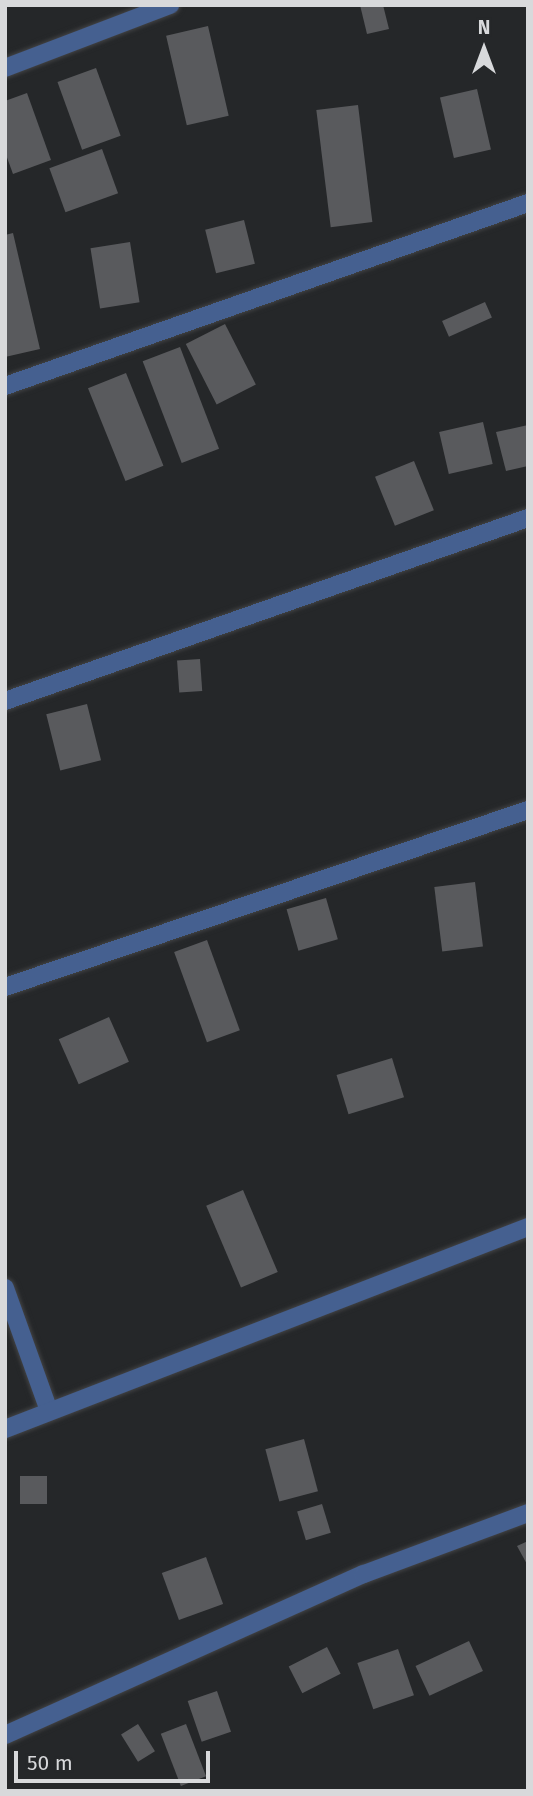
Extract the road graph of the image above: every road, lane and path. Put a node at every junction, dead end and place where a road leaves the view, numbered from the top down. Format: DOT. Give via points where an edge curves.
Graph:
graph roads {
  1 [pos="170,5"];
  2 [pos="5,68"];
  3 [pos="528,203"];
  4 [pos="5,386"];
  5 [pos="528,518"];
  6 [pos="5,701"];
  7 [pos="528,810"];
  8 [pos="5,988"];
  9 [pos="528,1227"];
  10 [pos="5,1287"];
  11 [pos="48,1408"];
  12 [pos="5,1429"];
  13 [pos="528,1513"];
  14 [pos="5,1735"];
  1 -- 2 [label="street"];
  3 -- 4 [label="street"];
  5 -- 6 [label="street"];
  7 -- 8 [label="street"];
  9 -- 11 [label="street"];
  10 -- 11 [label="street"];
  11 -- 12 [label="street"];
  13 -- 14 [label="street" via="364,1574"];
}
